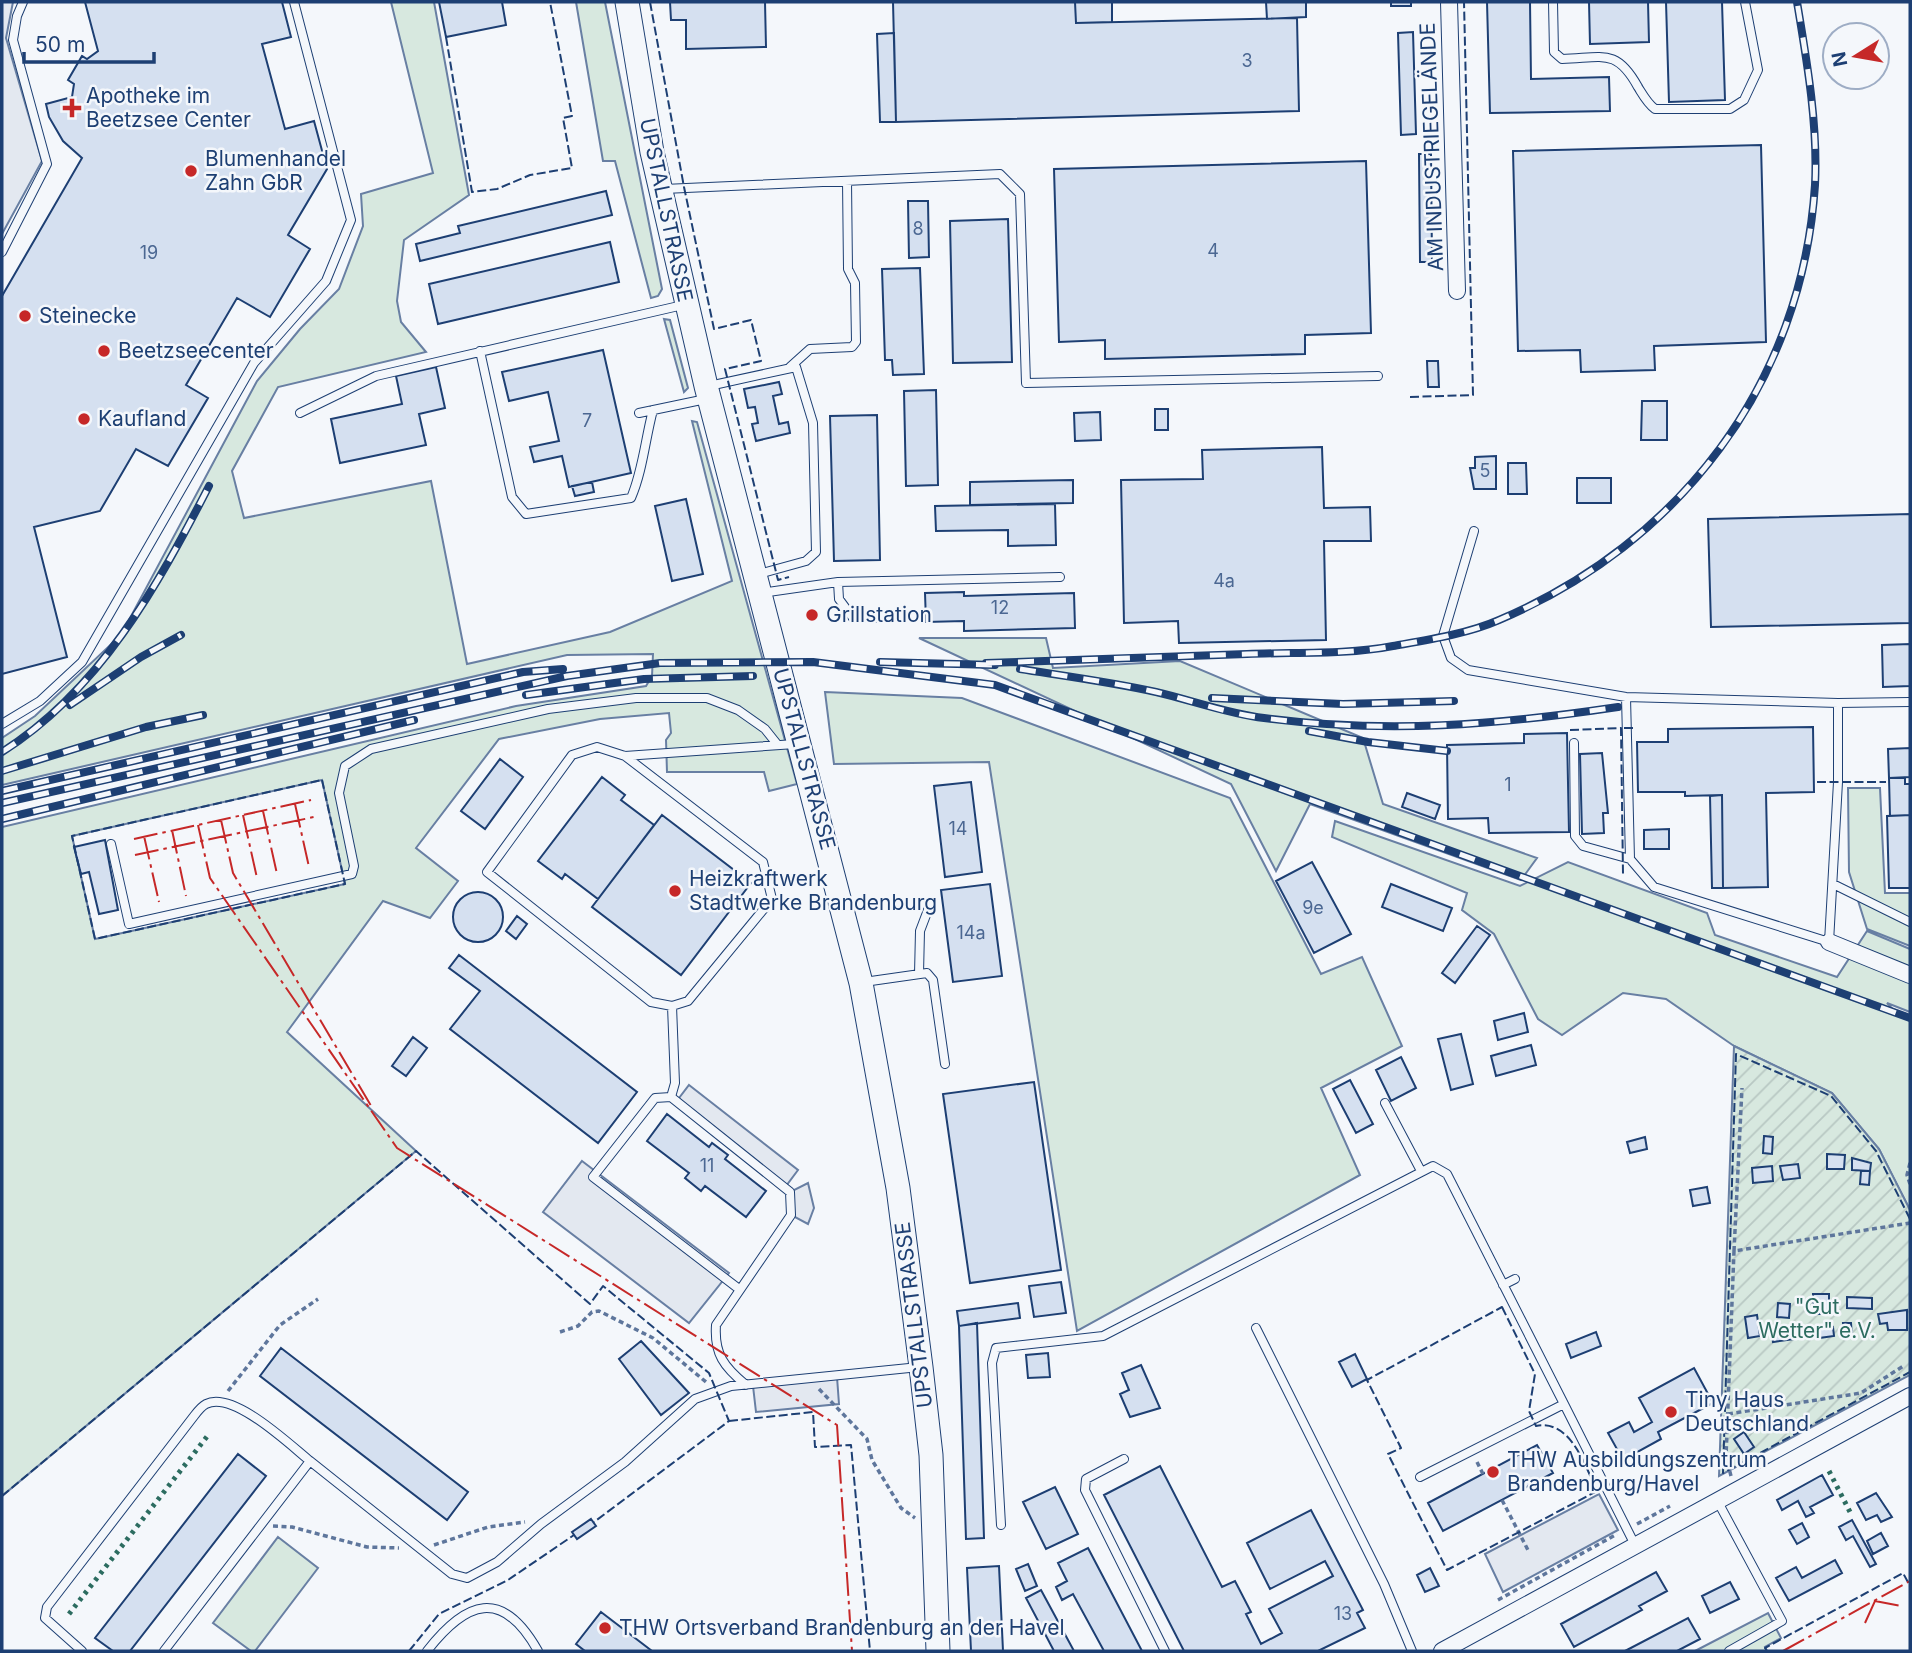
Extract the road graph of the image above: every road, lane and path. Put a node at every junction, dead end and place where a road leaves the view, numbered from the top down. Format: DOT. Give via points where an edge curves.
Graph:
graph roads {
  1 [pos="23,2"];
  2 [pos="294,2"];
  3 [pos="627,2"];
  4 [pos="1449,2"];
  5 [pos="1553,2"];
  6 [pos="1745,2"];
  7 [pos="847,181"];
  8 [pos="659,190"];
  9 [pos="2,252"];
  10 [pos="1457,291"];
  11 [pos="686,304"];
  12 [pos="480,351"];
  13 [pos="790,367"];
  14 [pos="1378,376"];
  15 [pos="707,392"];
  16 [pos="653,410"];
  17 [pos="300,413"];
  18 [pos="639,413"];
  19 [pos="1474,531"];
  20 [pos="1060,577"];
  21 [pos="838,583"];
  22 [pos="758,584"];
  23 [pos="904,617"];
  24 [pos="1626,697"];
  25 [pos="1910,702"];
  26 [pos="1838,703"];
  27 [pos="2,724"];
  28 [pos="1574,743"];
  29 [pos="777,744"];
  30 [pos="801,744"];
  31 [pos="625,757"];
  32 [pos="111,844"];
  33 [pos="1630,859"];
  34 [pos="1833,884"];
  35 [pos="931,902"];
  36 [pos="1910,922"];
  37 [pos="1829,942"];
  38 [pos="919,974"];
  39 [pos="1910,975"];
  40 [pos="861,983"];
  41 [pos="673,1006"];
  42 [pos="945,1063"];
  43 [pos="1742,1088"];
  44 [pos="671,1097"];
  45 [pos="1385,1103"];
  46 [pos="1910,1163"];
  47 [pos="1420,1171"];
  48 [pos="1910,1184"];
  49 [pos="1910,1223"];
  50 [pos="1734,1251"];
  51 [pos="1515,1279"];
  52 [pos="1503,1284"];
  53 [pos="739,1289"];
  54 [pos="318,1299"];
  55 [pos="1256,1328"];
  56 [pos="560,1332"];
  57 [pos="1905,1365"];
  58 [pos="921,1367"];
  59 [pos="810,1380"];
  60 [pos="746,1385"];
  61 [pos="713,1392"];
  62 [pos="1910,1396"];
  63 [pos="218,1402"];
  64 [pos="1564,1404"];
  65 [pos="1728,1414"];
  66 [pos="1124,1459"];
  67 [pos="310,1461"];
  68 [pos="1479,1466"];
  69 [pos="1483,1474"];
  70 [pos="1419,1477"];
  71 [pos="1738,1490"];
  72 [pos="1502,1500"];
  73 [pos="1718,1502"];
  74 [pos="1001,1525"];
  75 [pos="933,1532"];
  76 [pos="1636,1547"];
  77 [pos="1529,1552"];
  78 [pos="82,1651"];
  79 [pos="164,1651"];
  80 [pos="427,1651"];
  81 [pos="538,1651"];
  82 [pos="938,1651"];
  83 [pos="1166,1651"];
  84 [pos="1412,1651"];
  85 [pos="1442,1651"];
  86 [pos="1729,1651"];
  1 -- 9 [label="lane" via="13,40 47,164"];
  2 -- 27 [label="lane" via="351,220 326,281 254,363 82,662 40,701"];
  3 -- 8 [label="street, UPSTALLSTRASSE"];
  4 -- 10 [label="street, AM INDUSTRIEGELÄNDE"];
  5 -- 6 [label="lane" via="1554,52 1562,59 1614,57 1627,66 1648,105 1655,109 1730,109 1744,100 1758,70"];
  7 -- 8 [label="lane"];
  7 -- 13 [label="lane" via="848,268 855,283 856,342 852,347 810,349"];
  7 -- 14 [label="lane" via="1000,174 1020,194 1026,383"];
  8 -- 11 [label="street, UPSTALLSTRASSE"];
  11 -- 12 [label="lane"];
  11 -- 15 [label="street, UPSTALLSTRASSE"];
  12 -- 16 [label="lane" via="512,497 526,514 631,498 642,474 642,449"];
  12 -- 17 [label="lane" via="376,376"];
  13 -- 15 [label="lane"];
  13 -- 22 [label="lane" via="796,367 813,423 816,552"];
  15 -- 16 [label="lane"];
  15 -- 22 [label="street, UPSTALLSTRASSE"];
  16 -- 18 [label="lane"];
  19 -- 24 [label="lane" via="1443,635 1451,658 1468,670"];
  20 -- 21 [label="lane"];
  21 -- 22 [label="lane"];
  21 -- 23 [label="lane" via="839,599 853,618"];
  22 -- 30 [label="street, UPSTALLSTRASSE"];
  24 -- 26 [label="lane"];
  24 -- 33 [label="lane"];
  25 -- 26 [label="lane"];
  26 -- 34 [label="lane"];
  28 -- 33 [label="lane" via="1575,836 1583,845"];
  29 -- 30 [label="lane"];
  29 -- 31 [label="lane"];
  29 -- 32 [label="lane" via="738,710 707,698 648,698 548,709 371,749 345,766 339,793 352,874 129,924"];
  30 -- 40 [label="street, UPSTALLSTRASSE"];
  31 -- 41 [label="lane" via="763,862 770,879 772,899 688,1001"];
  31 -- 41 [label="lane" via="597,747 572,755 487,872 651,1002"];
  33 -- 37 [label="lane" via="1654,887"];
  34 -- 36 [label="lane"];
  34 -- 37 [label="lane"];
  35 -- 38 [label="lane" via="920,931"];
  37 -- 39 [label="street"];
  38 -- 40 [label="lane"];
  38 -- 42 [label="lane" via="927,973 933,981"];
  40 -- 58 [label="street, UPSTALLSTRASSE" via="898,1188"];
  41 -- 44 [label="lane" via="675,1083"];
  43 -- 50 [label="path"];
  44 -- 53 [label="lane" via="790,1192 791,1215"];
  44 -- 53 [label="lane" via="656,1098 593,1177"];
  45 -- 47 [label="lane"];
  46 -- 48 [label="path"];
  47 -- 52 [label="lane" via="1433,1166 1447,1174"];
  47 -- 74 [label="lane" via="1103,1336 996,1348 992,1363"];
  49 -- 50 [label="path"];
  50 -- 65 [label="path"];
  51 -- 52 [label="lane"];
  52 -- 64 [label="lane"];
  53 -- 60 [label="lane" via="716,1325 715,1347 732,1374"];
  54 -- 63 [label="path" via="280,1325"];
  55 -- 84 [label="lane" via="1384,1584"];
  56 -- 61 [label="path" via="599,1311 653,1338 702,1376"];
  57 -- 65 [label="path" via="1861,1393"];
  58 -- 59 [label="lane"];
  58 -- 75 [label="street, UPSTALLSTRASSE"];
  59 -- 60 [label="lane"];
  59 -- 75 [label="path" via="867,1439 872,1460 901,1508"];
  60 -- 61 [label="lane"];
  61 -- 67 [label="lane" via="695,1399 625,1462 497,1562 467,1578 452,1574"];
  62 -- 71 [label="street"];
  63 -- 67 [label="lane" via="229,1402 262,1423"];
  63 -- 78 [label="lane" via="206,1404 194,1416 47,1606 45,1618"];
  64 -- 70 [label="lane"];
  64 -- 76 [label="lane"];
  65 -- 71 [label="path" via="1727,1470"];
  66 -- 83 [label="lane" via="1086,1479 1085,1490"];
  67 -- 79 [label="lane"];
  68 -- 69 [label="path"];
  71 -- 73 [label="street"];
  72 -- 77 [label="path"];
  73 -- 76 [label="street"];
  73 -- 86 [label="lane" via="1782,1621"];
  75 -- 82 [label="street, UPSTALLSTRASSE"];
  76 -- 85 [label="street"];
  80 -- 81 [label="lane" via="448,1624 478,1609 497,1609 526,1629"];
}
